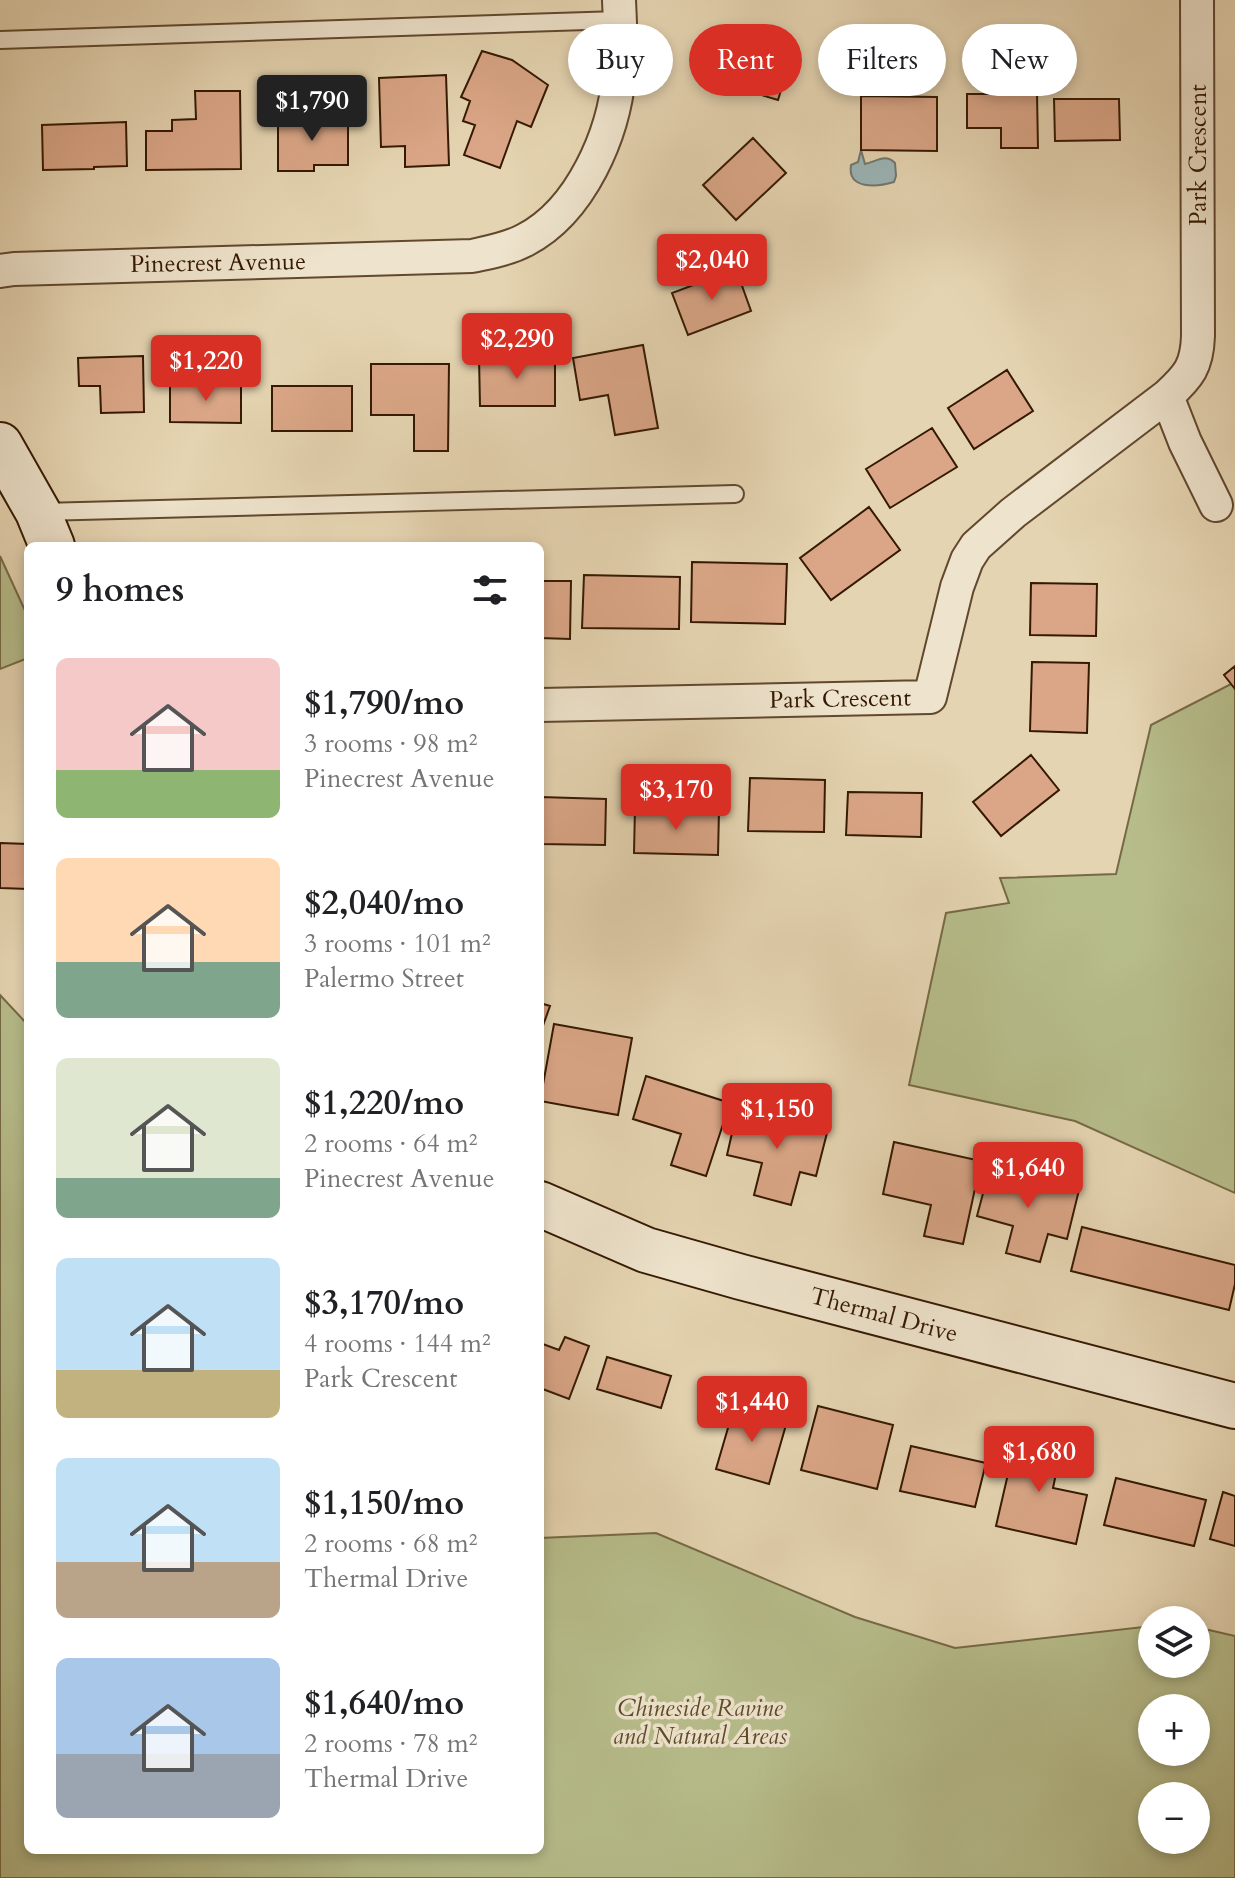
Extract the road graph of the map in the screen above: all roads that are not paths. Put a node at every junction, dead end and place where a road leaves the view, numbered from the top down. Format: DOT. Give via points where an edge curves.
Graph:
graph roads {
  1 [pos="1197,0"];
  2 [pos="619,10"];
  3 [pos="0,40"];
  4 [pos="0,271"];
  5 [pos="1167,396"];
  6 [pos="0,445"];
  7 [pos="735,494"];
  8 [pos="1216,505"];
  9 [pos="45,529"];
  10 [pos="544,705"];
  11 [pos="544,1206"];
  12 [pos="1235,1406"];
  1 -- 5 [label="street, Park Crescent" via="1197,351 1185,380"];
  2 -- 3 [label="lane"];
  2 -- 4 [label="street, Pinecrest Avenue" via="620,71 600,149 574,198 544,228 504,250 437,258"];
  5 -- 8 [label="street"];
  5 -- 10 [label="street, Park Crescent" via="976,546 957,587 930,697"];
  6 -- 9 [label="street"];
  7 -- 9 [label="lane"];
  11 -- 12 [label="street, Thermal Drive" via="646,1250"];
}
